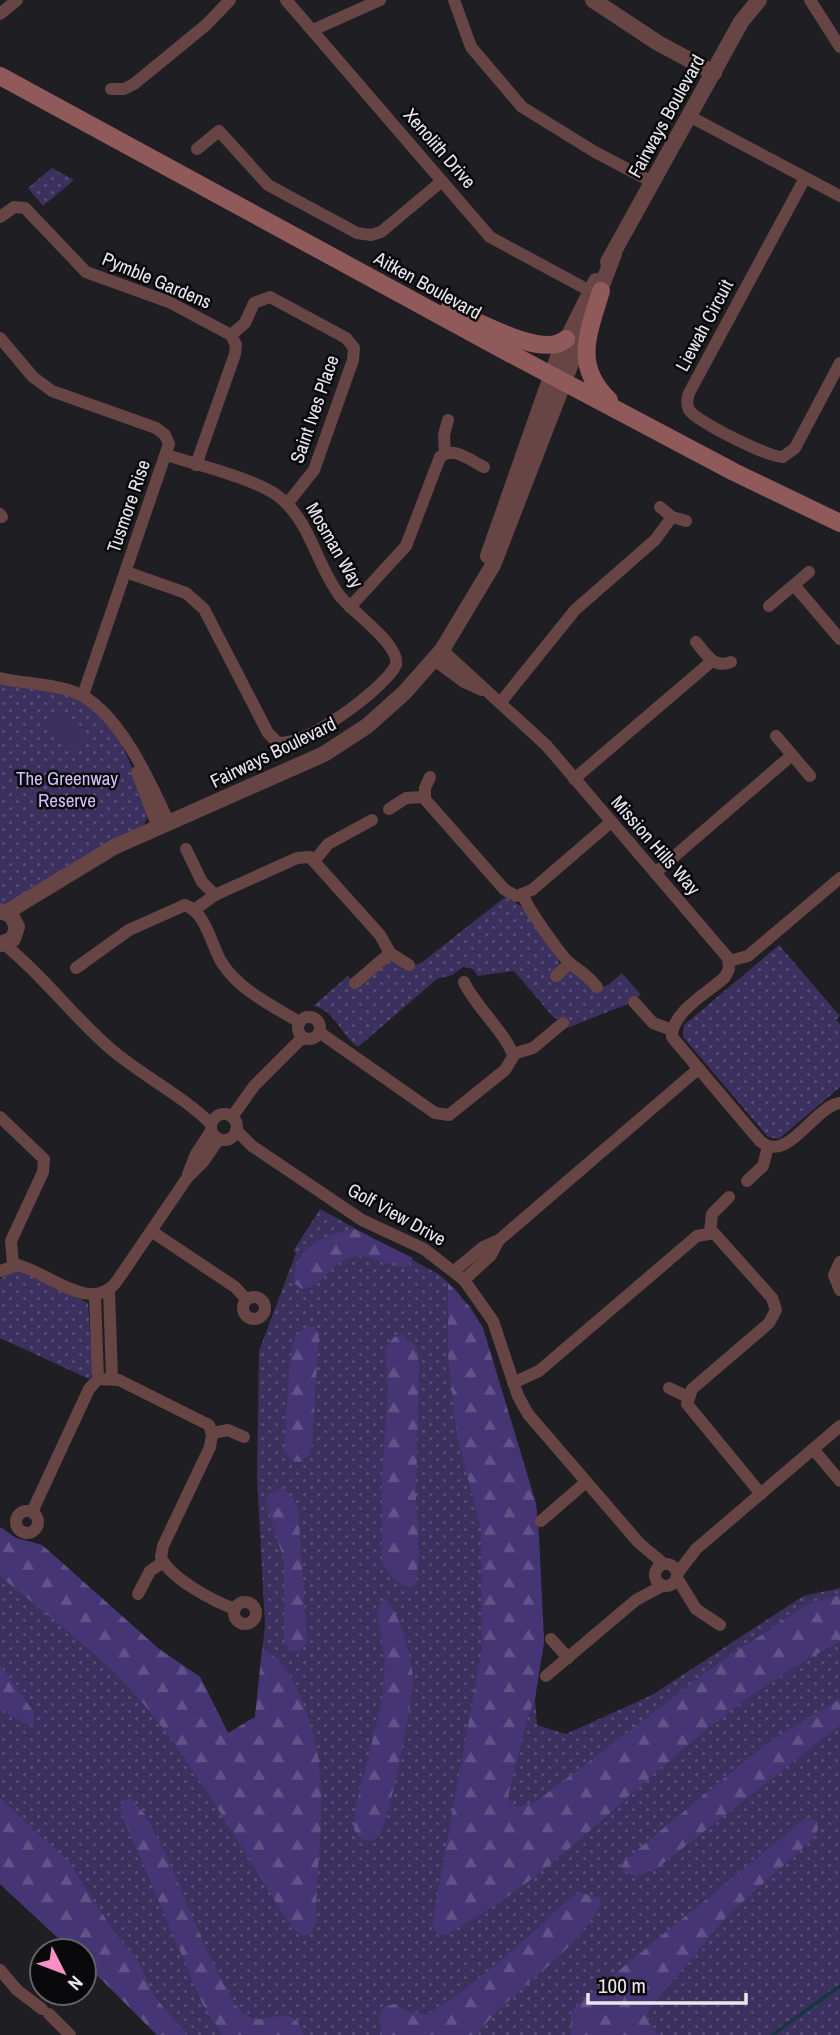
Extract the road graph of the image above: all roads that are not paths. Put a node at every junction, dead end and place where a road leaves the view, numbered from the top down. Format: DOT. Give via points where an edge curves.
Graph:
graph roads {
  1 [pos="18,0"];
  2 [pos="230,0"];
  3 [pos="286,0"];
  4 [pos="380,0"];
  5 [pos="454,0"];
  6 [pos="593,0"];
  7 [pos="759,0"];
  8 [pos="810,0"];
  9 [pos="0,15"];
  10 [pos="313,30"];
  11 [pos="840,47"];
  12 [pos="713,73"];
  13 [pos="0,76"];
  14 [pos="0,88"];
  15 [pos="111,89"];
  16 [pos="47,104"];
  17 [pos="689,116"];
  18 [pos="197,149"];
  19 [pos="805,178"];
  20 [pos="442,181"];
  21 [pos="653,183"];
  22 [pos="840,196"];
  23 [pos="0,217"];
  24 [pos="595,291"];
  25 [pos="399,293"];
  26 [pos="231,335"];
  27 [pos="0,338"];
  28 [pos="566,339"];
  29 [pos="840,363"];
  30 [pos="557,378"];
  31 [pos="622,413"];
  32 [pos="449,421"];
  33 [pos="445,453"];
  34 [pos="167,455"];
  35 [pos="196,465"];
  36 [pos="484,467"];
  37 [pos="288,504"];
  38 [pos="660,507"];
  39 [pos="672,517"];
  40 [pos="686,521"];
  41 [pos="840,523"];
  42 [pos="126,572"];
  43 [pos="809,572"];
  44 [pos="794,585"];
  45 [pos="769,606"];
  46 [pos="350,607"];
  47 [pos="840,639"];
  48 [pos="696,642"];
  49 [pos="438,655"];
  50 [pos="712,661"];
  51 [pos="731,662"];
  52 [pos="0,678"];
  53 [pos="83,695"];
  54 [pos="500,703"];
  55 [pos="776,736"];
  56 [pos="792,755"];
  57 [pos="810,776"];
  58 [pos="430,777"];
  59 [pos="574,779"];
  60 [pos="425,798"];
  61 [pos="390,809"];
  62 [pos="372,820"];
  63 [pos="611,822"];
  64 [pos="164,826"];
  65 [pos="186,849"];
  66 [pos="315,860"];
  67 [pos="655,873"];
  68 [pos="840,878"];
  69 [pos="215,895"];
  70 [pos="523,895"];
  71 [pos="194,909"];
  72 [pos="7,928"];
  73 [pos="390,953"];
  74 [pos="729,961"];
  75 [pos="570,963"];
  76 [pos="409,965"];
  77 [pos="76,968"];
  78 [pos="556,976"];
  79 [pos="464,982"];
  80 [pos="355,983"];
  81 [pos="597,987"];
  82 [pos="634,1002"];
  83 [pos="299,1023"];
  84 [pos="563,1023"];
  85 [pos="672,1030"];
  86 [pos="319,1032"];
  87 [pos="303,1037"];
  88 [pos="513,1054"];
  89 [pos="697,1070"];
  90 [pos="840,1103"];
  91 [pos="0,1117"];
  92 [pos="222,1128"];
  93 [pos="768,1147"];
  94 [pos="747,1181"];
  95 [pos="729,1197"];
  96 [pos="151,1231"];
  97 [pos="710,1232"];
  98 [pos="840,1262"];
  99 [pos="13,1265"];
  100 [pos="0,1271"];
  101 [pos="459,1275"];
  102 [pos="840,1290"];
  103 [pos="109,1291"];
  104 [pos="95,1296"];
  105 [pos="247,1300"];
  106 [pos="113,1378"];
  107 [pos="98,1379"];
  108 [pos="513,1383"];
  109 [pos="669,1388"];
  110 [pos="688,1396"];
  111 [pos="840,1426"];
  112 [pos="212,1433"];
  113 [pos="244,1437"];
  114 [pos="813,1449"];
  115 [pos="840,1481"];
  116 [pos="586,1482"];
  117 [pos="761,1494"];
  118 [pos="32,1512"];
  119 [pos="541,1521"];
  120 [pos="163,1562"];
  121 [pos="666,1575"];
  122 [pos="138,1594"];
  123 [pos="235,1609"];
  124 [pos="720,1625"];
  125 [pos="551,1639"];
  126 [pos="568,1658"];
  127 [pos="547,1676"];
  128 [pos="0,1970"];
  129 [pos="70,2035"];
  1 -- 9 [label="street"];
  2 -- 15 [label="street" via="134,84"];
  3 -- 10 [label="street, Xenolith Drive"];
  4 -- 10 [label="street"];
  5 -- 21 [label="street" via="471,47 522,107"];
  6 -- 12 [label="street"];
  7 -- 12 [label="street, Fairways Boulevard" via="741,22"];
  8 -- 11 [label="street"];
  10 -- 20 [label="street, Xenolith Drive"];
  12 -- 17 [label="street, Fairways Boulevard"];
  13 -- 16 [label="main road, Aitken Boulevard"];
  14 -- 16 [label="main road"];
  16 -- 25 [label="main road, Aitken Boulevard" via="241,204"];
  17 -- 19 [label="street"];
  17 -- 21 [label="street, Fairways Boulevard"];
  18 -- 20 [label="street" via="219,131 268,185 357,233 371,235 381,232"];
  19 -- 22 [label="street"];
  19 -- 29 [label="street, Liewah Circuit" via="689,393 687,406 713,426 769,455 783,457 794,449"];
  20 -- 24 [label="street, Xenolith Drive" via="491,237"];
  21 -- 24 [label="street, Fairways Boulevard"];
  23 -- 26 [label="street, Pymble Gardens" via="15,207 25,208 86,272 169,302"];
  24 -- 28 [label="street, Fairways Boulevard"];
  24 -- 30 [label="street, Fairways Boulevard"];
  24 -- 31 [label="main road" via="588,372"];
  25 -- 28 [label="main road" via="440,305 521,341 553,345"];
  25 -- 30 [label="main road, Aitken Boulevard"];
  26 -- 35 [label="street" via="235,354"];
  26 -- 37 [label="street, Saint Ives Place" via="245,323 254,303 270,298 346,338 354,348 314,470"];
  27 -- 34 [label="street, Tusmore Rise" via="33,377 52,391 161,431 169,444"];
  28 -- 30 [label="street, Fairways Boulevard"];
  30 -- 31 [label="main road, Aitken Boulevard"];
  30 -- 49 [label="street, Fairways Boulevard" via="494,565"];
  31 -- 41 [label="main road, Aitken Boulevard"];
  32 -- 33 [label="street"];
  33 -- 36 [label="street"];
  33 -- 46 [label="street" via="437,463 406,546"];
  34 -- 35 [label="street, Mosman Way"];
  34 -- 42 [label="street, Tusmore Rise"];
  35 -- 37 [label="street, Mosman Way" via="263,488"];
  37 -- 46 [label="street, Mosman Way"];
  38 -- 39 [label="street"];
  39 -- 40 [label="street"];
  39 -- 54 [label="street" via="655,540 575,610"];
  42 -- 46 [label="street, Mosman Way" via="186,593 204,609 268,733 282,744 337,718 394,670 394,649"];
  42 -- 53 [label="street, Tusmore Rise"];
  43 -- 44 [label="street"];
  44 -- 45 [label="street"];
  44 -- 47 [label="street"];
  48 -- 50 [label="street"];
  49 -- 54 [label="street, Mission Hills Way" via="464,682"];
  49 -- 64 [label="street, Fairways Boulevard" via="404,693 342,744"];
  50 -- 51 [label="street" via="721,665"];
  50 -- 59 [label="street"];
  52 -- 53 [label="street"];
  53 -- 64 [label="street" via="110,716 131,751 144,797"];
  54 -- 59 [label="street, Mission Hills Way" via="540,739"];
  55 -- 56 [label="street"];
  56 -- 57 [label="street"];
  56 -- 67 [label="street"];
  58 -- 60 [label="street"];
  59 -- 63 [label="street, Mission Hills Way"];
  60 -- 61 [label="street" via="411,796"];
  60 -- 70 [label="street" via="504,889"];
  62 -- 66 [label="street" via="328,844"];
  63 -- 67 [label="street, Mission Hills Way"];
  63 -- 70 [label="street"];
  64 -- 72 [label="street, Fairways Boulevard" via="88,861 42,894"];
  65 -- 69 [label="street" via="202,882"];
  66 -- 69 [label="street" via="298,858"];
  66 -- 73 [label="street" via="380,935"];
  67 -- 74 [label="street, Mission Hills Way"];
  68 -- 74 [label="street" via="748,956"];
  69 -- 71 [label="street"];
  70 -- 75 [label="street" via="531,914"];
  71 -- 77 [label="street" via="179,906 142,922"];
  71 -- 83 [label="street" via="229,973"];
  72 -- 92 [label="street, Golf View Drive" via="33,967 114,1052"];
  73 -- 76 [label="street"];
  73 -- 80 [label="street"];
  74 -- 85 [label="street" via="725,977 682,1015"];
  75 -- 78 [label="street"];
  75 -- 81 [label="street"];
  79 -- 88 [label="street"];
  82 -- 85 [label="street" via="653,1023"];
  83 -- 86 [label="street" via="312,1017 320,1025"];
  83 -- 87 [label="street"];
  84 -- 88 [label="street" via="533,1048"];
  85 -- 89 [label="street" via="676,1044"];
  86 -- 87 [label="street" via="310,1039"];
  86 -- 88 [label="street" via="444,1115 457,1111 505,1070"];
  87 -- 92 [label="street" via="254,1086"];
  89 -- 93 [label="street"];
  89 -- 101 [label="street" via="499,1240 482,1247"];
  90 -- 93 [label="street" via="785,1144"];
  91 -- 99 [label="street" via="44,1159 43,1172 11,1241"];
  92 -- 96 [label="street" via="203,1162"];
  92 -- 101 [label="street, Golf View Drive" via="362,1220 424,1250"];
  93 -- 94 [label="street" via="764,1166"];
  95 -- 97 [label="street" via="712,1214"];
  96 -- 103 [label="street"];
  96 -- 105 [label="street" via="235,1287"];
  97 -- 108 [label="street" via="697,1236 539,1371"];
  97 -- 110 [label="street" via="772,1298 776,1310 769,1323"];
  98 -- 102 [label="street" via="834,1275"];
  99 -- 100 [label="street"];
  99 -- 104 [label="street"];
  101 -- 108 [label="street, Golf View Drive" via="493,1321"];
  103 -- 104 [label="street"];
  103 -- 106 [label="street"];
  104 -- 107 [label="street"];
  106 -- 107 [label="street"];
  106 -- 112 [label="street" via="201,1418"];
  107 -- 118 [label="street" via="89,1389"];
  108 -- 116 [label="street, Golf View Drive" via="528,1414"];
  109 -- 110 [label="street"];
  110 -- 117 [label="street" via="694,1416"];
  111 -- 114 [label="street"];
  112 -- 113 [label="street" via="228,1430"];
  112 -- 120 [label="street" via="210,1447 163,1546"];
  114 -- 115 [label="street"];
  114 -- 117 [label="street"];
  116 -- 119 [label="street"];
  116 -- 121 [label="street, Golf View Drive"];
  117 -- 121 [label="street"];
  120 -- 122 [label="street" via="150,1571"];
  120 -- 123 [label="street" via="218,1603"];
  121 -- 124 [label="street, Golf View Drive"];
  121 -- 126 [label="street"];
  125 -- 126 [label="street"];
  126 -- 127 [label="street"];
  128 -- 129 [label="street"];
}
